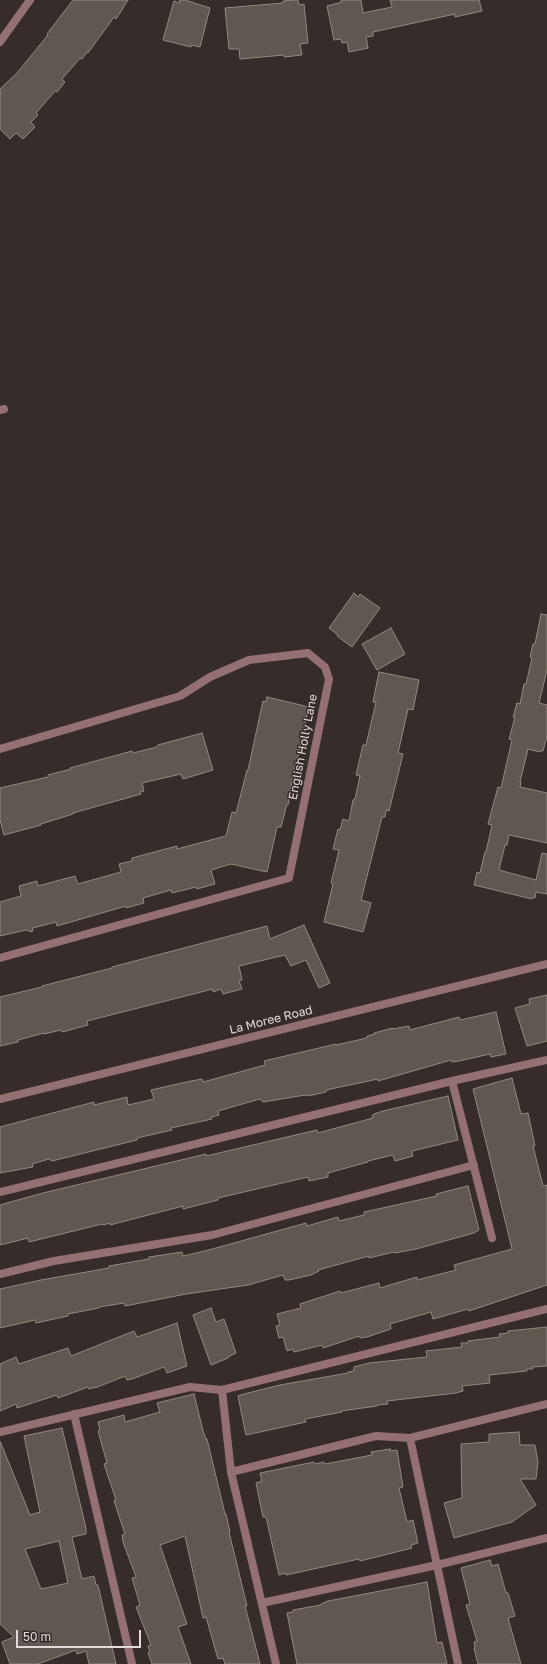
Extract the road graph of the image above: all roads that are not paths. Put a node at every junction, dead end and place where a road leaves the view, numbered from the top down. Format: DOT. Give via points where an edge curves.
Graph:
graph roads {
  1 [pos="30,0"];
  2 [pos="0,42"];
  3 [pos="0,749"];
  4 [pos="0,958"];
  5 [pos="547,964"];
  6 [pos="547,1060"];
  7 [pos="452,1081"];
  8 [pos="0,1099"];
  9 [pos="474,1165"];
  10 [pos="0,1192"];
  11 [pos="492,1238"];
  12 [pos="0,1274"];
  13 [pos="547,1309"];
  14 [pos="222,1390"];
  15 [pos="547,1404"];
  16 [pos="74,1414"];
  17 [pos="0,1432"];
  18 [pos="410,1438"];
  19 [pos="231,1472"];
  20 [pos="547,1538"];
  21 [pos="437,1565"];
  22 [pos="262,1603"];
  23 [pos="132,1664"];
  24 [pos="276,1664"];
  25 [pos="458,1664"];
  1 -- 2 [label="street"];
  3 -- 4 [label="street, English Holly Lane" via="180,696 210,677 249,660 308,653 325,667 329,679 289,878"];
  5 -- 8 [label="street, La Moree Road"];
  6 -- 7 [label="street"];
  7 -- 9 [label="street"];
  7 -- 10 [label="street"];
  9 -- 11 [label="street"];
  9 -- 12 [label="street" via="212,1234 54,1261"];
  13 -- 14 [label="street"];
  14 -- 16 [label="street" via="190,1387"];
  14 -- 19 [label="street"];
  15 -- 18 [label="street"];
  16 -- 17 [label="street"];
  16 -- 23 [label="street"];
  18 -- 19 [label="street" via="376,1436"];
  18 -- 21 [label="street"];
  19 -- 22 [label="street"];
  20 -- 21 [label="street"];
  21 -- 22 [label="street"];
  21 -- 25 [label="street"];
  22 -- 24 [label="street"];
}
